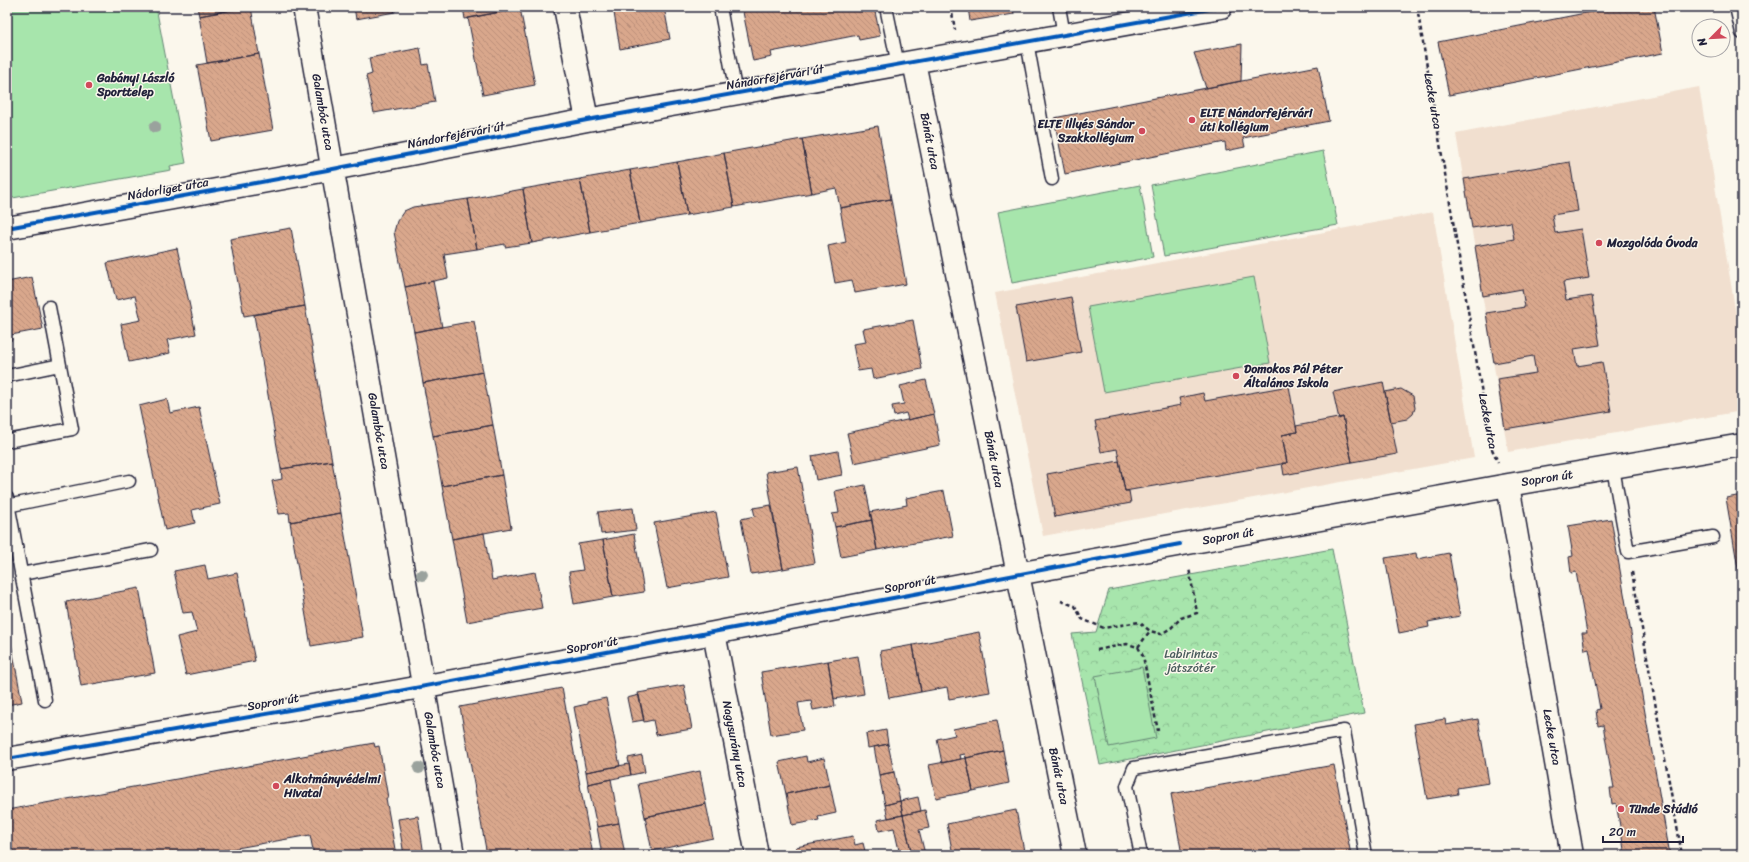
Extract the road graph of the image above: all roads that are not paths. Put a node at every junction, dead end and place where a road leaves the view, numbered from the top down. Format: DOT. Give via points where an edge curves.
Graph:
graph roads {
  1 [pos="304,7"];
  2 [pos="565,7"];
  3 [pos="720,7"];
  4 [pos="886,7"];
  5 [pos="1059,7"];
  6 [pos="1221,7"];
  7 [pos="1736,7"];
  8 [pos="1742,33"];
  9 [pos="1064,35"];
  10 [pos="1027,42"];
  11 [pos="906,64"];
  12 [pos="736,94"];
  13 [pos="587,120"];
  14 [pos="333,169"];
  15 [pos="1052,179"];
  16 [pos="7,228"];
  17 [pos="49,308"];
  18 [pos="60,365"];
  19 [pos="7,376"];
  20 [pos="7,441"];
  21 [pos="1742,445"];
  22 [pos="1613,468"];
  23 [pos="129,481"];
  24 [pos="1508,485"];
  25 [pos="7,504"];
  26 [pos="1713,537"];
  27 [pos="151,550"];
  28 [pos="12,556"];
  29 [pos="21,574"];
  30 [pos="1017,574"];
  31 [pos="714,633"];
  32 [pos="424,686"];
  33 [pos="45,700"];
  34 [pos="7,759"];
  35 [pos="453,855"];
  36 [pos="756,855"];
  37 [pos="1075,855"];
  38 [pos="1141,855"];
  39 [pos="1366,855"];
  40 [pos="1572,855"];
  1 -- 14 [label="street, Galambóc utca"];
  2 -- 13 [label="street"];
  3 -- 12 [label="lane"];
  4 -- 11 [label="lane"];
  5 -- 9 [label="lane"];
  6 -- 9 [label="street, Nándorfejérvári út"];
  7 -- 8 [label="lane"];
  9 -- 10 [label="street, Nándorfejérvári út"];
  10 -- 11 [label="street, Nándorfejérvári út"];
  10 -- 15 [label="lane"];
  11 -- 12 [label="street, Nándorfejérvári út"];
  11 -- 30 [label="street, Bánát utca"];
  12 -- 13 [label="street, Nándorfejérvári út"];
  13 -- 14 [label="street, Nándorfejérvári út"];
  14 -- 16 [label="street, Nádorliget utca"];
  14 -- 32 [label="street, Galambóc utca"];
  17 -- 18 [label="lane"];
  18 -- 19 [label="lane"];
  18 -- 20 [label="lane" via="72,429"];
  21 -- 22 [label="street, Sopron út"];
  22 -- 24 [label="street, Sopron út"];
  22 -- 26 [label="lane" via="1628,552"];
  23 -- 25 [label="lane"];
  24 -- 30 [label="street, Sopron út"];
  24 -- 40 [label="street, Lecke utca"];
  25 -- 28 [label="lane"];
  27 -- 29 [label="lane"];
  28 -- 29 [label="lane"];
  29 -- 33 [label="lane"];
  30 -- 31 [label="street, Sopron út"];
  30 -- 37 [label="street, Bánát utca"];
  31 -- 32 [label="street, Sopron út"];
  31 -- 36 [label="street, Nagysurány utca"];
  32 -- 34 [label="street, Sopron út"];
  32 -- 35 [label="street, Galambóc utca"];
  38 -- 39 [label="lane" via="1127,786 1134,768 1344,731"];
}
